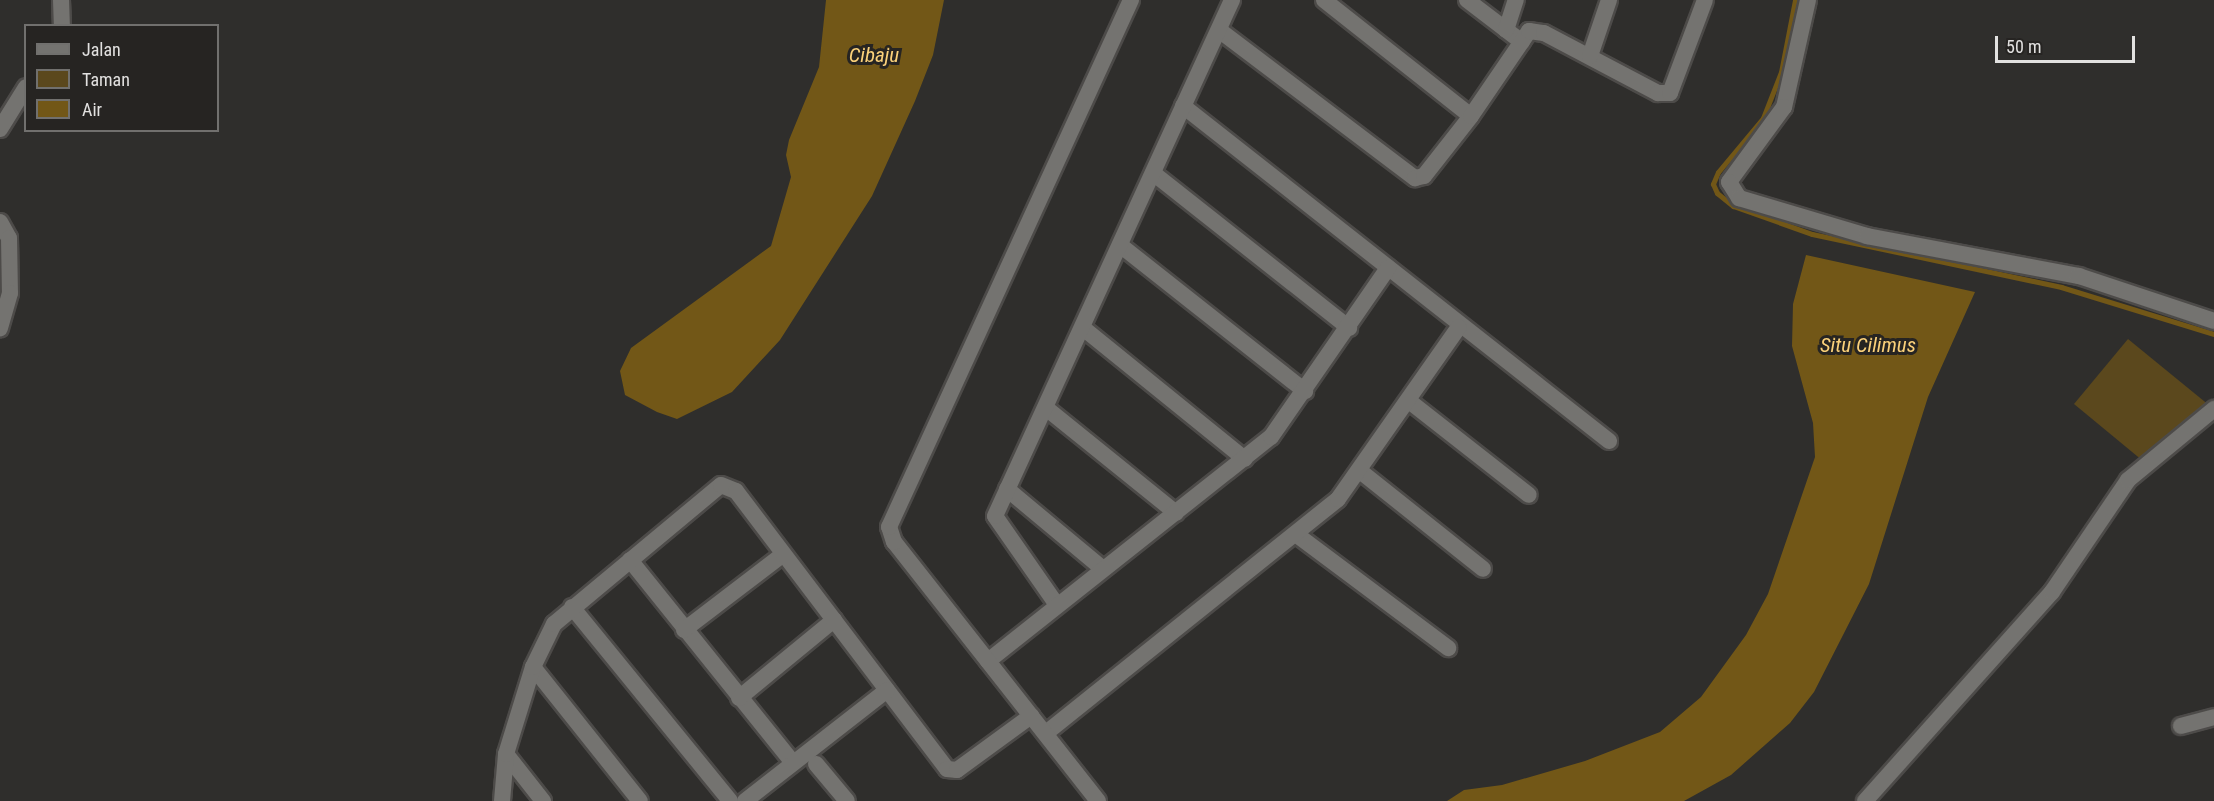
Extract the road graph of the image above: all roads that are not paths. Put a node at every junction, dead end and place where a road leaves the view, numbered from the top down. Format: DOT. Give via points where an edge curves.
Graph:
graph roads {
  1 [pos="61,0"];
  2 [pos="1131,0"];
  3 [pos="1232,0"];
  4 [pos="1324,0"];
  5 [pos="1467,0"];
  6 [pos="1516,0"];
  7 [pos="1609,0"];
  8 [pos="1705,0"];
  9 [pos="1808,0"];
  10 [pos="62,24"];
  11 [pos="1219,30"];
  12 [pos="1506,30"];
  13 [pos="1522,42"];
  14 [pos="1590,56"];
  15 [pos="24,90"];
  16 [pos="1184,106"];
  17 [pos="1471,116"];
  18 [pos="0,129"];
  19 [pos="1153,173"];
  20 [pos="0,222"];
  21 [pos="1120,245"];
  22 [pos="1388,268"];
  23 [pos="2214,321"];
  24 [pos="1459,327"];
  25 [pos="1083,328"];
  26 [pos="1349,328"];
  27 [pos="0,329"];
  28 [pos="1305,391"];
  29 [pos="1409,401"];
  30 [pos="1046,408"];
  31 [pos="2214,409"];
  32 [pos="1609,441"];
  33 [pos="1245,459"];
  34 [pos="1360,471"];
  35 [pos="1007,489"];
  36 [pos="1529,495"];
  37 [pos="1176,513"];
  38 [pos="1297,535"];
  39 [pos="782,555"];
  40 [pos="630,560"];
  41 [pos="1103,569"];
  42 [pos="1483,569"];
  43 [pos="1057,605"];
  44 [pos="572,607"];
  45 [pos="834,620"];
  46 [pos="684,630"];
  47 [pos="1448,648"];
  48 [pos="988,661"];
  49 [pos="533,667"];
  50 [pos="887,690"];
  51 [pos="739,698"];
  52 [pos="1031,716"];
  53 [pos="2214,717"];
  54 [pos="2181,726"];
  55 [pos="1046,733"];
  56 [pos="506,754"];
  57 [pos="793,763"];
  58 [pos="816,764"];
  59 [pos="502,801"];
  60 [pos="543,801"];
  61 [pos="640,801"];
  62 [pos="730,801"];
  63 [pos="746,801"];
  64 [pos="847,801"];
  65 [pos="1098,801"];
  66 [pos="1865,801"];
  1 -- 10 [label="street"];
  2 -- 48 [label="street" via="889,527 894,542"];
  3 -- 11 [label="street"];
  4 -- 17 [label="street"];
  5 -- 12 [label="street"];
  6 -- 12 [label="street"];
  7 -- 14 [label="street"];
  8 -- 14 [label="street" via="1670,93 1658,93"];
  9 -- 23 [label="street" via="1784,107 1729,182 1739,198 1867,236 2079,276"];
  11 -- 16 [label="street"];
  11 -- 17 [label="street" via="1416,178 1424,176"];
  12 -- 13 [label="street"];
  13 -- 14 [label="street" via="1529,31 1544,33"];
  13 -- 17 [label="street"];
  15 -- 18 [label="street"];
  16 -- 19 [label="street"];
  16 -- 22 [label="street"];
  19 -- 21 [label="street"];
  19 -- 26 [label="street"];
  20 -- 27 [label="street" via="9,238 10,293"];
  21 -- 25 [label="street"];
  21 -- 28 [label="street"];
  22 -- 24 [label="street"];
  22 -- 26 [label="street"];
  24 -- 29 [label="street"];
  24 -- 32 [label="street"];
  25 -- 30 [label="street"];
  25 -- 33 [label="street"];
  26 -- 28 [label="street"];
  28 -- 33 [label="street" via="1271,438"];
  29 -- 34 [label="street"];
  29 -- 36 [label="street"];
  30 -- 35 [label="street"];
  30 -- 37 [label="street"];
  31 -- 66 [label="street" via="2128,480 2052,592"];
  33 -- 37 [label="street"];
  34 -- 38 [label="street" via="1338,499"];
  34 -- 42 [label="street"];
  35 -- 41 [label="street"];
  35 -- 43 [label="street" via="995,516 998,526"];
  37 -- 41 [label="street"];
  38 -- 47 [label="street"];
  38 -- 55 [label="street"];
  39 -- 40 [label="street" via="736,491 721,485"];
  39 -- 45 [label="street"];
  39 -- 46 [label="street"];
  40 -- 44 [label="street"];
  40 -- 46 [label="street"];
  41 -- 43 [label="street"];
  43 -- 48 [label="street"];
  44 -- 49 [label="street" via="554,624"];
  44 -- 62 [label="street"];
  45 -- 50 [label="street"];
  45 -- 51 [label="street"];
  46 -- 51 [label="street"];
  48 -- 52 [label="street"];
  49 -- 56 [label="street"];
  49 -- 61 [label="street"];
  50 -- 52 [label="street" via="947,769 957,770"];
  50 -- 57 [label="street"];
  51 -- 57 [label="street"];
  52 -- 55 [label="street"];
  53 -- 54 [label="street"];
  55 -- 65 [label="street"];
  56 -- 59 [label="street"];
  56 -- 60 [label="street"];
  57 -- 63 [label="street"];
  58 -- 64 [label="street"];
}
